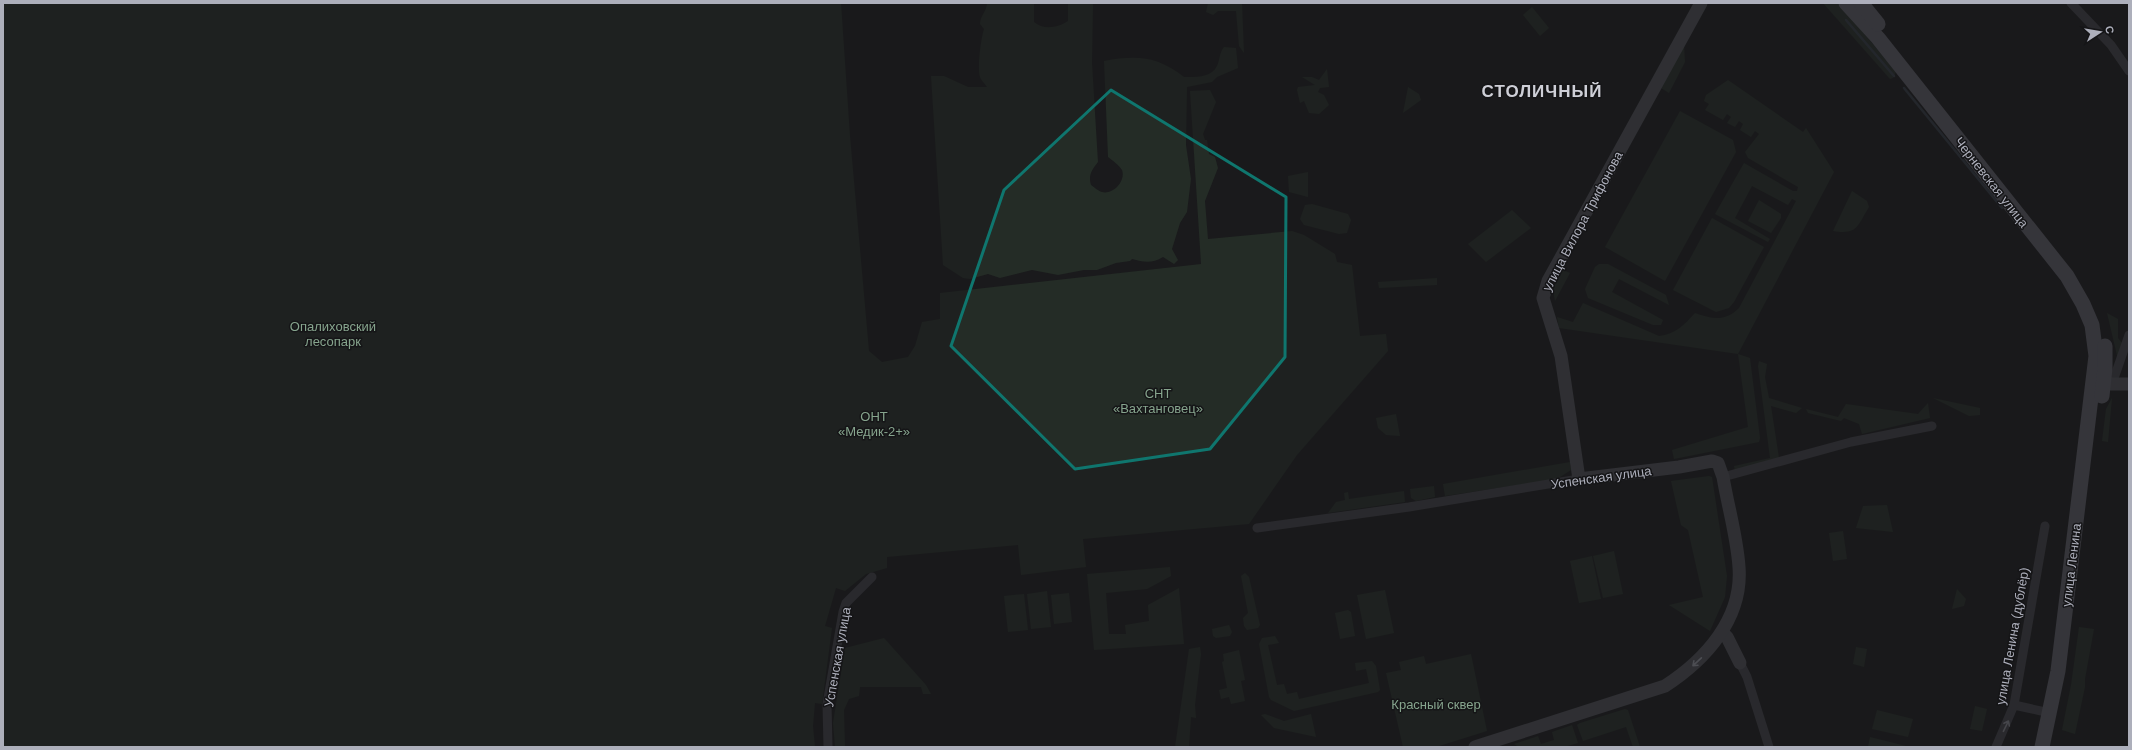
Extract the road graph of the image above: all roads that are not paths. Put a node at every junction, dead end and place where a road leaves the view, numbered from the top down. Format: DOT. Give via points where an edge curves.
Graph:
graph roads {
  1 [pos="1701,3"];
  2 [pos="1846,3"];
  3 [pos="1861,3"];
  4 [pos="2071,3"];
  5 [pos="2129,71"];
  6 [pos="2129,336"];
  7 [pos="2103,383"];
  8 [pos="2129,384"];
  9 [pos="1932,426"];
  10 [pos="1723,477"];
  11 [pos="1579,479"];
  12 [pos="2045,526"];
  13 [pos="1257,528"];
  14 [pos="872,578"];
  15 [pos="1722,632"];
  16 [pos="1740,663"];
  17 [pos="2014,705"];
  18 [pos="2050,714"];
  19 [pos="828,747"];
  20 [pos="1475,747"];
  21 [pos="1769,747"];
  22 [pos="1996,747"];
  23 [pos="2042,747"];
  24 [pos="2052,747"];
  1 -- 11 [label="street, улица Вилора Трифонова" via="1544,290 1544,305 1561,356"];
  2 -- 7 [label="main road, Черневская улица" via="1878,38 2067,276 2084,304 2092,325"];
  3 -- 7 [label="main road, Черневская улица" via="2084,285 2097,310 2104,333 2106,368"];
  4 -- 5 [label="street" via="2111,45"];
  6 -- 7 [label="street"];
  7 -- 8 [label="street"];
  7 -- 18 [label="main road, улица Ленина"];
  7 -- 24 [label="main road, улица Ленина" via="2067,672"];
  9 -- 10 [label="street" via="1830,448"];
  10 -- 11 [label="street, Успенская улица" via="1720,465 1712,461"];
  10 -- 15 [label="street" via="1740,575 1736,599"];
  11 -- 13 [label="street, Успенская улица" via="1409,507"];
  12 -- 17 [label="street, улица Ленина (дублёр)"];
  14 -- 19 [label="street, Успенская улица" via="846,603 843,612 828,704"];
  15 -- 16 [label="street" via="1728,637"];
  15 -- 20 [label="street, one-way" via="1699,660 1665,686"];
  16 -- 21 [label="street" via="1747,677"];
  17 -- 18 [label="street"];
  22 -- 17 [label="street, улица Ленина (дублёр), one-way"];
  18 -- 23 [label="main road, улица Ленина"];
}
